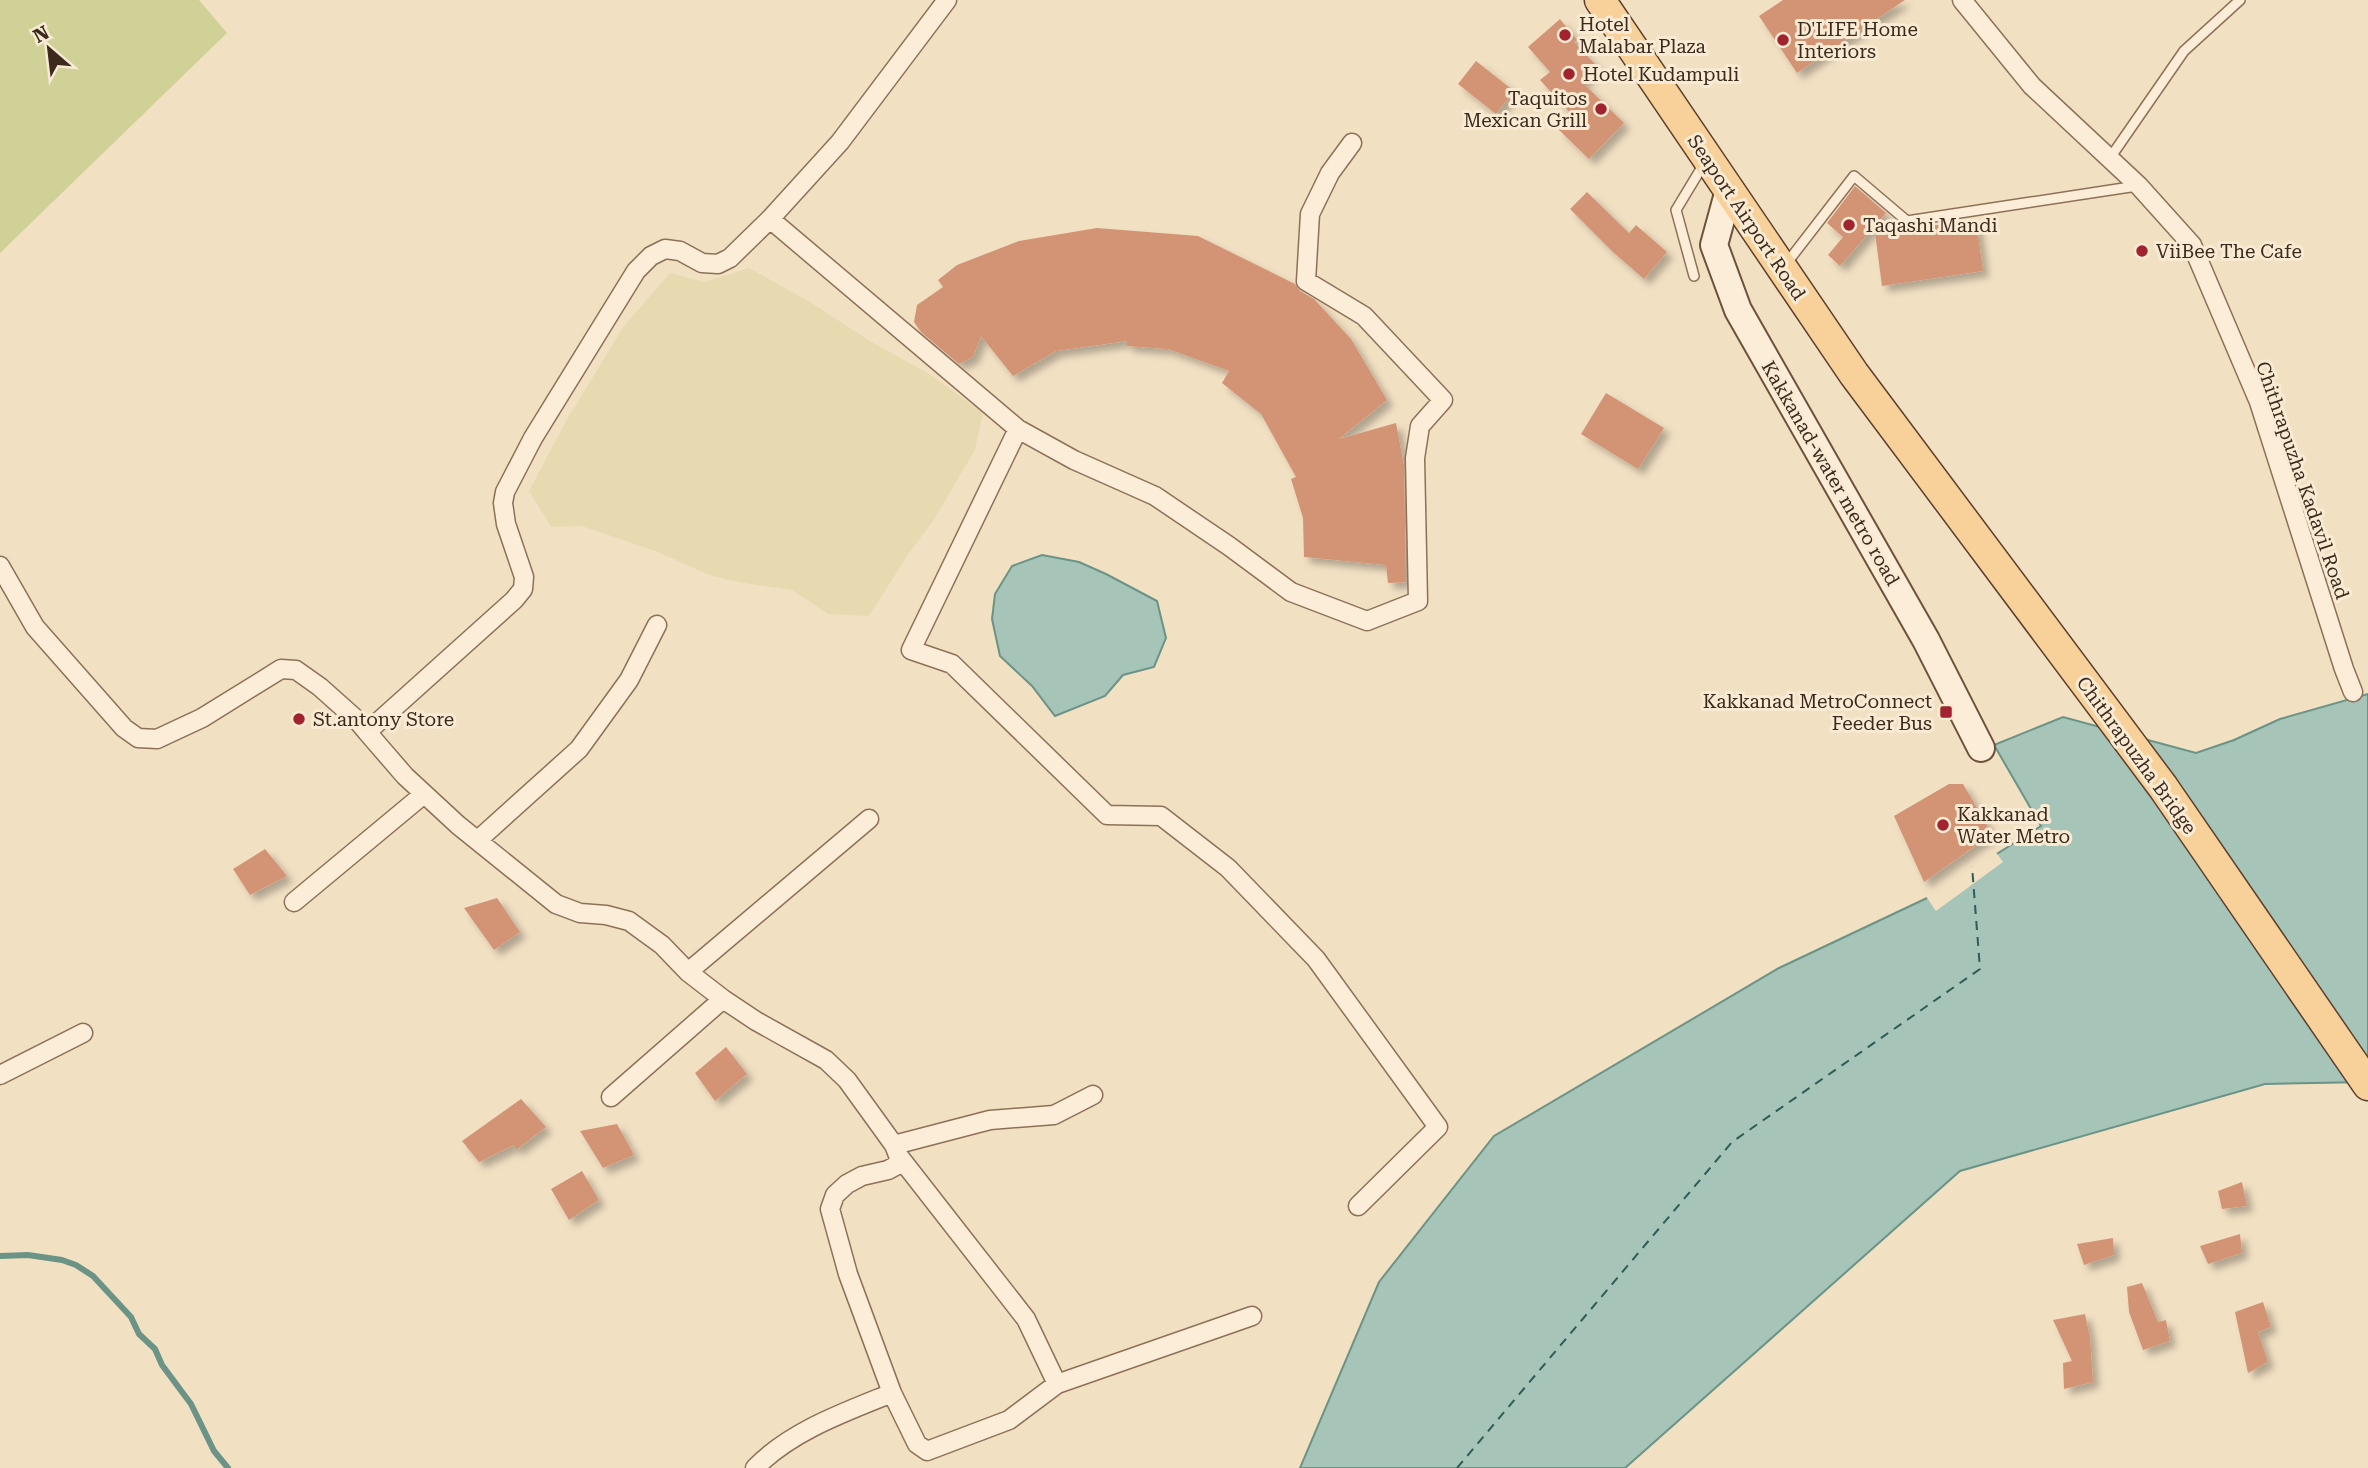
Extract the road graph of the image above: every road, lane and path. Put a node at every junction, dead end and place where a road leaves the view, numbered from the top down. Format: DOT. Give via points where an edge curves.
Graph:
graph roads {
  1 [pos="947,0"];
  2 [pos="1600,0"];
  3 [pos="1962,0"];
  4 [pos="2240,0"];
  5 [pos="1352,144"];
  6 [pos="1707,158"];
  7 [pos="2109,158"];
  8 [pos="2139,186"];
  9 [pos="1729,190"];
  10 [pos="770,219"];
  11 [pos="1782,269"];
  12 [pos="1694,276"];
  13 [pos="1018,429"];
  14 [pos="1896,431"];
  15 [pos="0,566"];
  16 [pos="657,625"];
  17 [pos="2353,692"];
  18 [pos="367,732"];
  19 [pos="1981,747"];
  20 [pos="424,794"];
  21 [pos="869,819"];
  22 [pos="478,840"];
  23 [pos="294,902"];
  24 [pos="688,972"];
  25 [pos="723,999"];
  26 [pos="83,1033"];
  27 [pos="0,1075"];
  28 [pos="2368,1085"];
  29 [pos="1093,1094"];
  30 [pos="611,1097"];
  31 [pos="896,1150"];
  32 [pos="1358,1206"];
  33 [pos="1252,1315"];
  34 [pos="1057,1384"];
  35 [pos="892,1393"];
  36 [pos="755,1468"];
  1 -- 10 [label="street" via="839,142"];
  2 -- 6 [label="main road, Seaport Airport Road"];
  3 -- 7 [label="street, Chithrapuzha Kadavil Road" via="2032,86"];
  4 -- 7 [label="lane" via="2184,51"];
  5 -- 13 [label="street" via="1330,173 1310,214 1306,281 1364,316 1443,401 1420,426 1415,458 1418,601 1367,621 1291,592 1155,496"];
  6 -- 9 [label="main road, Seaport Airport Road"];
  6 -- 12 [label="lane" via="1676,210"];
  7 -- 8 [label="street, Chithrapuzha Kadavil Road"];
  8 -- 11 [label="lane" via="1907,221 1854,176"];
  8 -- 17 [label="street, Chithrapuzha Kadavil Road" via="2192,245 2234,342 2259,402"];
  9 -- 11 [label="main road, Seaport Airport Road"];
  9 -- 19 [label="street, Kakkanad-water metro road" via="1714,244 1738,310 1926,640"];
  10 -- 13 [label="street"];
  10 -- 18 [label="street" via="718,264 665,249 636,271 505,492 506,524 524,577 523,589"];
  11 -- 14 [label="main road, Seaport Airport Road"];
  13 -- 32 [label="street" via="911,650 951,664 1107,815 1161,816 1228,868 1316,959 1438,1127"];
  14 -- 28 [label="main road, Chithrapuzha Bridge" via="2163,787"];
  15 -- 18 [label="street" via="35,627 138,738 157,739 202,718 281,669 296,670 312,681"];
  16 -- 22 [label="street" via="629,680 579,749"];
  18 -- 20 [label="street"];
  20 -- 22 [label="street"];
  20 -- 23 [label="street"];
  21 -- 24 [label="street"];
  22 -- 24 [label="street" via="556,904 629,921 663,945"];
  24 -- 25 [label="street"];
  25 -- 30 [label="street"];
  25 -- 31 [label="street" via="826,1060 847,1080"];
  26 -- 27 [label="street"];
  29 -- 31 [label="street" via="1054,1115 990,1121"];
  31 -- 34 [label="street" via="1026,1319"];
  31 -- 35 [label="street" via="899,1164 847,1184 835,1195 831,1209 848,1274"];
  33 -- 34 [label="street"];
  34 -- 35 [label="street" via="1009,1420 927,1451 917,1444"];
  35 -- 36 [label="street" via="794,1437"];
}
